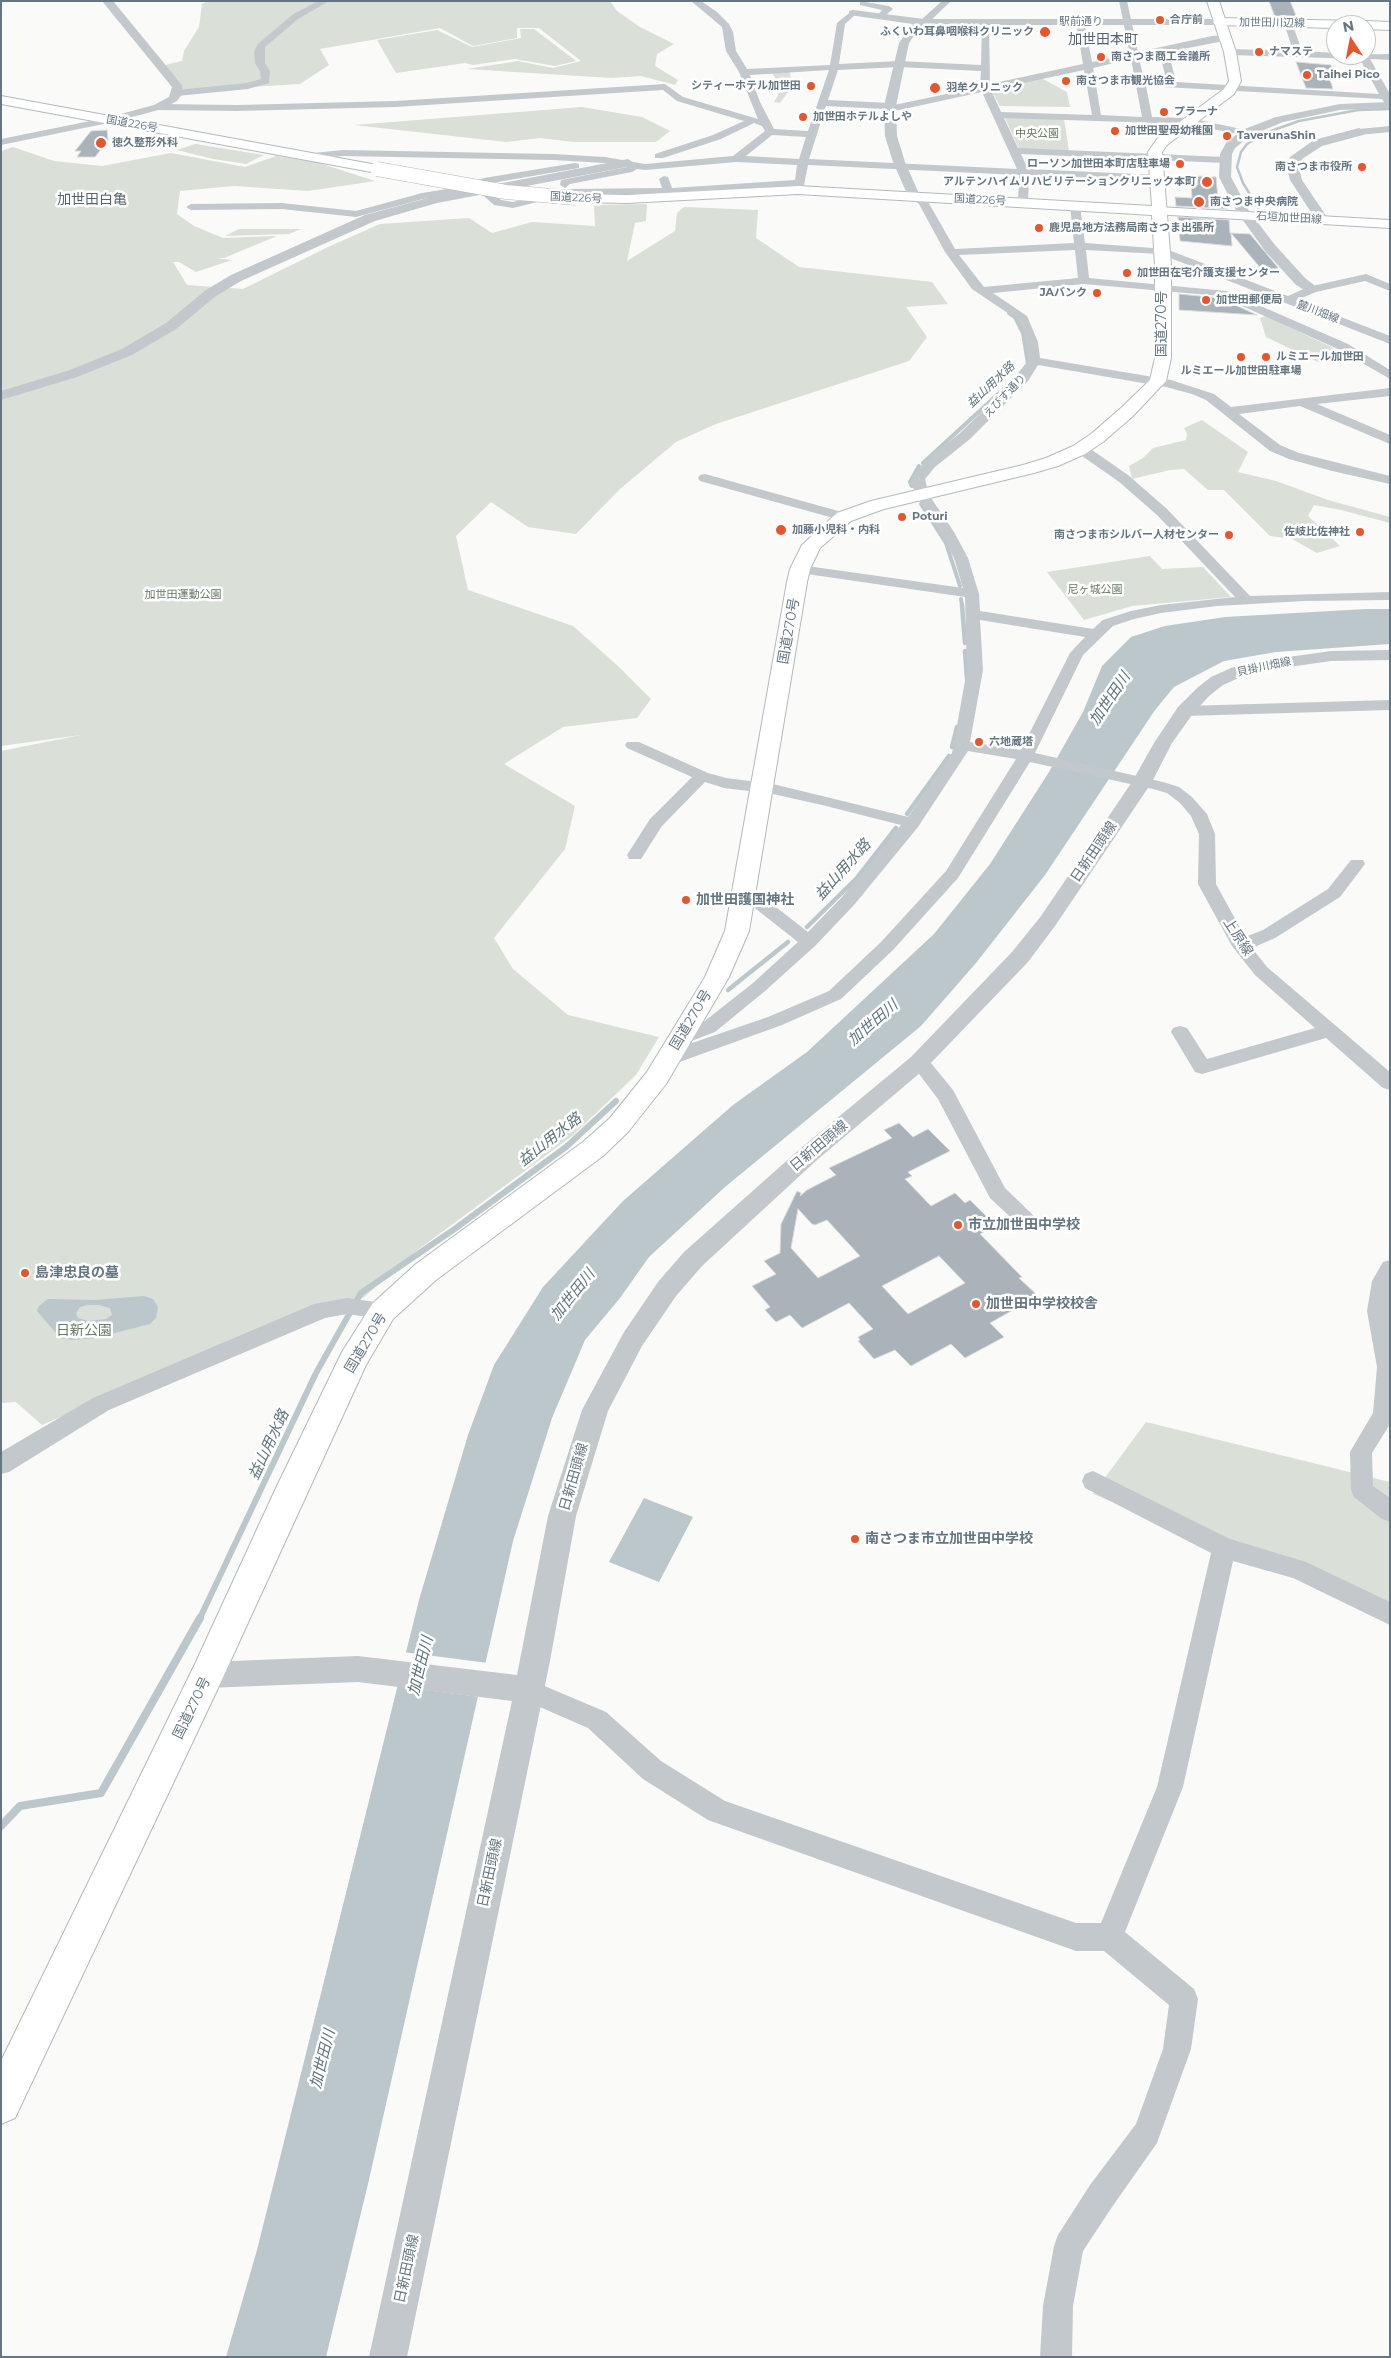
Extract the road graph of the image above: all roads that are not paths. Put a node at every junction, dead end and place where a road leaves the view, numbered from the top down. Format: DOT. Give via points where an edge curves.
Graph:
graph roads {
  1 [pos="107,1"];
  2 [pos="325,1"];
  3 [pos="695,1"];
  4 [pos="947,1"];
  5 [pos="1123,1"];
  6 [pos="1213,1"];
  7 [pos="864,2"];
  8 [pos="853,13"];
  9 [pos="882,16"];
  10 [pos="924,22"];
  11 [pos="986,22"];
  12 [pos="1080,22"];
  13 [pos="1128,22"];
  14 [pos="1219,22"];
  15 [pos="1288,24"];
  16 [pos="1326,25"];
  17 [pos="1376,25"];
  18 [pos="1390,26"];
  19 [pos="1224,38"];
  20 [pos="1152,52"];
  21 [pos="1230,52"];
  22 [pos="1298,54"];
  23 [pos="1326,55"];
  24 [pos="1133,56"];
  25 [pos="1376,56"];
  26 [pos="1390,57"];
  27 [pos="899,64"];
  28 [pos="1369,65"];
  29 [pos="1087,66"];
  30 [pos="834,68"];
  31 [pos="985,68"];
  32 [pos="744,72"];
  33 [pos="1375,77"];
  34 [pos="1390,77"];
  35 [pos="1139,83"];
  36 [pos="1172,84"];
  37 [pos="1232,87"];
  38 [pos="985,88"];
  39 [pos="177,93"];
  40 [pos="1,100"];
  41 [pos="1388,101"];
  42 [pos="823,103"];
  43 [pos="890,107"];
  44 [pos="158,108"];
  45 [pos="998,115"];
  46 [pos="1098,118"];
  47 [pos="110,120"];
  48 [pos="1148,120"];
  49 [pos="751,121"];
  50 [pos="1189,121"];
  51 [pos="768,128"];
  52 [pos="1390,129"];
  53 [pos="1359,132"];
  54 [pos="1246,133"];
  55 [pos="812,134"];
  56 [pos="1,142"];
  57 [pos="1015,151"];
  58 [pos="313,156"];
  59 [pos="1155,157"];
  60 [pos="736,159"];
  61 [pos="1224,160"];
  62 [pos="803,162"];
  63 [pos="628,164"];
  64 [pos="659,165"];
  65 [pos="646,166"];
  66 [pos="901,166"];
  67 [pos="598,169"];
  68 [pos="1024,172"];
  69 [pos="1157,178"];
  70 [pos="798,187"];
  71 [pos="482,190"];
  72 [pos="668,191"];
  73 [pos="571,195"];
  74 [pos="914,196"];
  75 [pos="1023,203"];
  76 [pos="1075,206"];
  77 [pos="191,207"];
  78 [pos="1158,211"];
  79 [pos="1249,216"];
  80 [pos="1319,220"];
  81 [pos="1390,224"];
  82 [pos="1081,246"];
  83 [pos="1162,251"];
  84 [pos="951,252"];
  85 [pos="1084,281"];
  86 [pos="1163,287"];
  87 [pos="1390,288"];
  88 [pos="1312,289"];
  89 [pos="983,291"];
  90 [pos="1288,300"];
  91 [pos="1262,311"];
  92 [pos="1387,338"];
  93 [pos="1344,348"];
  94 [pos="1034,361"];
  95 [pos="1390,376"];
  96 [pos="1158,381"];
  97 [pos="1390,392"];
  98 [pos="1,396"];
  99 [pos="1301,402"];
  100 [pos="1229,411"];
  101 [pos="1390,440"];
  102 [pos="1079,450"];
  103 [pos="705,478"];
  104 [pos="1390,480"];
  105 [pos="922,495"];
  106 [pos="844,516"];
  107 [pos="800,570"];
  108 [pos="972,594"];
  109 [pos="1390,596"];
  110 [pos="1246,600"];
  111 [pos="973,614"];
  112 [pos="1094,634"];
  113 [pos="1390,655"];
  114 [pos="1390,705"];
  115 [pos="1185,711"];
  116 [pos="961,744"];
  117 [pos="633,745"];
  118 [pos="1031,757"];
  119 [pos="702,776"];
  120 [pos="1136,784"];
  121 [pos="763,788"];
  122 [pos="912,823"];
  123 [pos="635,855"];
  124 [pos="1357,864"];
  125 [pos="744,895"];
  126 [pos="809,942"];
  127 [pos="1241,946"];
  128 [pos="1330,1030"];
  129 [pos="1180,1032"];
  130 [pos="673,1049"];
  131 [pos="919,1062"];
  132 [pos="1390,1082"];
  133 [pos="1030,1224"];
  134 [pos="1390,1268"];
  135 [pos="376,1310"];
  136 [pos="1,1465"];
  137 [pos="1093,1481"];
  138 [pos="1390,1512"];
  139 [pos="1224,1548"];
  140 [pos="1390,1614"];
  141 [pos="207,1675"];
  142 [pos="520,1689"];
  143 [pos="1109,1937"];
  144 [pos="10,2072"];
  145 [pos="1,2104"];
  146 [pos="388,2357"];
  147 [pos="1056,2357"];
  1 -- 39 [label="street" via="178,87"];
  2 -- 39 [label="street" via="295,17 261,46 260,63 266,81 248,86"];
  3 -- 32 [label="street" via="726,26 731,51"];
  4 -- 10 [label="street"];
  5 -- 13 [label="street"];
  6 -- 14 [label="main road"];
  7 -- 8 [label="street"];
  7 -- 9 [label="street" via="888,9"];
  8 -- 9 [label="street, 駅前通り"];
  8 -- 30 [label="street" via="841,23"];
  9 -- 10 [label="street, 駅前通り"];
  10 -- 11 [label="street, 駅前通り"];
  10 -- 27 [label="street" via="908,37"];
  11 -- 12 [label="street, 駅前通り"];
  11 -- 31 [label="street"];
  12 -- 13 [label="street, 駅前通り"];
  12 -- 29 [label="street"];
  13 -- 14 [label="street, 駅前通り"];
  13 -- 24 [label="street"];
  14 -- 15 [label="main road, 加世田川辺線"];
  14 -- 19 [label="main road"];
  15 -- 16 [label="main road, 加世田川辺線"];
  15 -- 22 [label="street"];
  17 -- 18 [label="main road"];
  19 -- 20 [label="street"];
  19 -- 21 [label="main road"];
  20 -- 24 [label="street"];
  20 -- 36 [label="street" via="1165,58"];
  21 -- 22 [label="street"];
  21 -- 37 [label="main road" via="1235,74"];
  22 -- 23 [label="street"];
  24 -- 29 [label="street"];
  24 -- 35 [label="street"];
  25 -- 26 [label="street"];
  27 -- 30 [label="street"];
  27 -- 31 [label="street"];
  27 -- 43 [label="street"];
  28 -- 33 [label="street"];
  29 -- 38 [label="street"];
  29 -- 46 [label="street"];
  30 -- 32 [label="street"];
  30 -- 42 [label="street"];
  31 -- 38 [label="street"];
  32 -- 51 [label="street"];
  33 -- 34 [label="street"];
  33 -- 41 [label="street"];
  35 -- 36 [label="street"];
  35 -- 48 [label="street"];
  36 -- 37 [label="street"];
  37 -- 41 [label="street"];
  37 -- 50 [label="main road"];
  38 -- 43 [label="street"];
  38 -- 45 [label="street"];
  39 -- 44 [label="street"];
  40 -- 47 [label="main road, 国道226号"];
  41 -- 54 [label="street" via="1318,110 1280,119"];
  42 -- 43 [label="street"];
  42 -- 55 [label="street"];
  43 -- 66 [label="street" via="891,136"];
  44 -- 47 [label="street"];
  44 -- 49 [label="street" via="377,104 665,88 680,99"];
  45 -- 46 [label="street"];
  45 -- 57 [label="street"];
  46 -- 48 [label="street"];
  47 -- 56 [label="street"];
  47 -- 58 [label="main road, 国道226号"];
  48 -- 50 [label="street"];
  49 -- 51 [label="street"];
  49 -- 63 [label="street" via="687,148"];
  50 -- 54 [label="street"];
  50 -- 59 [label="main road" via="1158,146"];
  51 -- 55 [label="street"];
  51 -- 60 [label="street"];
  52 -- 53 [label="street"];
  53 -- 80 [label="street" via="1318,143 1296,158 1296,180"];
  54 -- 61 [label="street" via="1230,146"];
  55 -- 62 [label="street"];
  57 -- 59 [label="street"];
  57 -- 68 [label="street"];
  58 -- 63 [label="street" via="343,153 553,157"];
  58 -- 73 [label="main road, 国道226号, bridge" via="506,192"];
  59 -- 61 [label="street"];
  59 -- 69 [label="main road, 国道270号"];
  60 -- 62 [label="street"];
  60 -- 64 [label="street"];
  61 -- 79 [label="street" via="1226,177"];
  62 -- 66 [label="street"];
  62 -- 70 [label="street"];
  63 -- 65 [label="street"];
  63 -- 67 [label="street"];
  64 -- 65 [label="street"];
  64 -- 72 [label="street"];
  65 -- 73 [label="street" via="565,182"];
  66 -- 68 [label="street"];
  66 -- 74 [label="street"];
  67 -- 71 [label="street"];
  67 -- 77 [label="street" via="584,166 562,168 484,181 461,190 422,196 356,214 282,206"];
  68 -- 69 [label="street"];
  68 -- 75 [label="street"];
  69 -- 78 [label="main road, 国道270号"];
  70 -- 72 [label="street"];
  70 -- 73 [label="main road, 国道226号" via="626,199"];
  70 -- 74 [label="main road, 国道226号"];
  71 -- 73 [label="street" via="498,203 513,205"];
  71 -- 98 [label="street" via="412,206 345,227 211,292 171,326 127,352 87,369"];
  72 -- 73 [label="street"];
  74 -- 75 [label="main road, 国道226号"];
  74 -- 84 [label="street, えびす通り" via="923,202"];
  75 -- 76 [label="main road, 国道226号"];
  76 -- 78 [label="main road, 国道226号"];
  76 -- 82 [label="street"];
  78 -- 79 [label="main road, 石垣加世田線"];
  78 -- 83 [label="main road, 国道270号"];
  79 -- 80 [label="main road, 石垣加世田線"];
  79 -- 88 [label="street" via="1288,268"];
  80 -- 81 [label="main road, 石垣加世田線"];
  82 -- 83 [label="street, 麓川畑線"];
  82 -- 84 [label="street, 麓川畑線"];
  82 -- 85 [label="street"];
  83 -- 86 [label="main road, 国道270号"];
  83 -- 90 [label="street, 麓川畑線"];
  84 -- 89 [label="street, えびす通り" via="976,287"];
  85 -- 86 [label="street"];
  85 -- 89 [label="street"];
  86 -- 91 [label="street" via="1222,293"];
  86 -- 96 [label="main road, 国道270号" via="1164,358"];
  87 -- 88 [label="street" via="1366,277"];
  88 -- 90 [label="street"];
  89 -- 94 [label="street, えびす通り" via="1023,318 1032,342"];
  90 -- 91 [label="street"];
  90 -- 92 [label="street, 麓川畑線"];
  91 -- 93 [label="street"];
  92 -- 93 [label="street"];
  93 -- 95 [label="street"];
  94 -- 96 [label="street"];
  94 -- 105 [label="street, えびす通り" via="1024,378 965,436 930,464 918,479"];
  96 -- 100 [label="street" via="1196,391"];
  96 -- 102 [label="main road, 国道270号" via="1127,412"];
  97 -- 99 [label="street"];
  99 -- 100 [label="street"];
  99 -- 101 [label="street"];
  100 -- 104 [label="street" via="1275,448 1337,468"];
  102 -- 105 [label="main road, 国道270号" via="1036,467"];
  102 -- 110 [label="street" via="1123,478 1156,507"];
  103 -- 106 [label="street"];
  105 -- 106 [label="main road, 国道270号"];
  105 -- 108 [label="street" via="961,558"];
  106 -- 107 [label="main road, 国道270号" via="812,544"];
  107 -- 108 [label="street"];
  107 -- 121 [label="main road, 国道270号"];
  108 -- 111 [label="street"];
  109 -- 110 [label="street"];
  110 -- 112 [label="street" via="1162,608 1108,623"];
  111 -- 112 [label="street"];
  111 -- 116 [label="street" via="975,670"];
  112 -- 118 [label="street" via="1077,653"];
  113 -- 115 [label="street, 貝掛川畑線" via="1284,661 1237,672 1217,681"];
  114 -- 115 [label="street"];
  115 -- 120 [label="street, 貝掛川畑線"];
  116 -- 118 [label="street, 上原線"];
  116 -- 122 [label="street" via="960,752"];
  117 -- 119 [label="street"];
  118 -- 120 [label="street, 上原線"];
  118 -- 130 [label="street" via="952,874 887,946 835,995 775,1021"];
  119 -- 121 [label="street" via="724,783"];
  119 -- 123 [label="street" via="656,823"];
  120 -- 127 [label="street, 上原線" via="1173,790 1199,814 1207,834 1208,884"];
  120 -- 131 [label="street, 日新田頭線" via="1048,921 1020,957"];
  121 -- 122 [label="street"];
  121 -- 125 [label="main road, 国道270号"];
  122 -- 126 [label="street" via="848,901"];
  124 -- 127 [label="street" via="1334,893 1294,919"];
  125 -- 126 [label="street" via="757,901"];
  125 -- 130 [label="main road, 国道270号" via="737,930 717,977"];
  126 -- 130 [label="street" via="708,1028"];
  127 -- 128 [label="street, 上原線" via="1261,971"];
  128 -- 129 [label="street" via="1202,1066"];
  128 -- 132 [label="street, 上原線"];
  130 -- 135 [label="main road, 国道270号" via="639,1103 593,1149"];
  131 -- 133 [label="street" via="946,1095 997,1193"];
  131 -- 142 [label="street, 日新田頭線" via="809,1154 693,1259 666,1289 633,1339 595,1410 585,1438 562,1516"];
  134 -- 138 [label="street" via="1382,1281 1378,1311 1388,1367 1384,1414 1361,1452 1362,1490"];
  135 -- 136 [label="street" via="346,1306 322,1310 101,1404"];
  135 -- 141 [label="main road, 国道270号"];
  137 -- 139 [label="street"];
  139 -- 140 [label="street" via="1298,1569"];
  139 -- 143 [label="street" via="1170,1788"];
  141 -- 142 [label="street" via="362,1670"];
  141 -- 144 [label="main road, 国道270号"];
  142 -- 143 [label="street" via="597,1720 652,1770 717,1811 1076,1937"];
  142 -- 146 [label="street, 日新田頭線"];
  143 -- 147 [label="street" via="1184,1999 1178,2049 1147,2133 1069,2246 1058,2306"];
  144 -- 145 [label="main road, 国道270号"];
}
